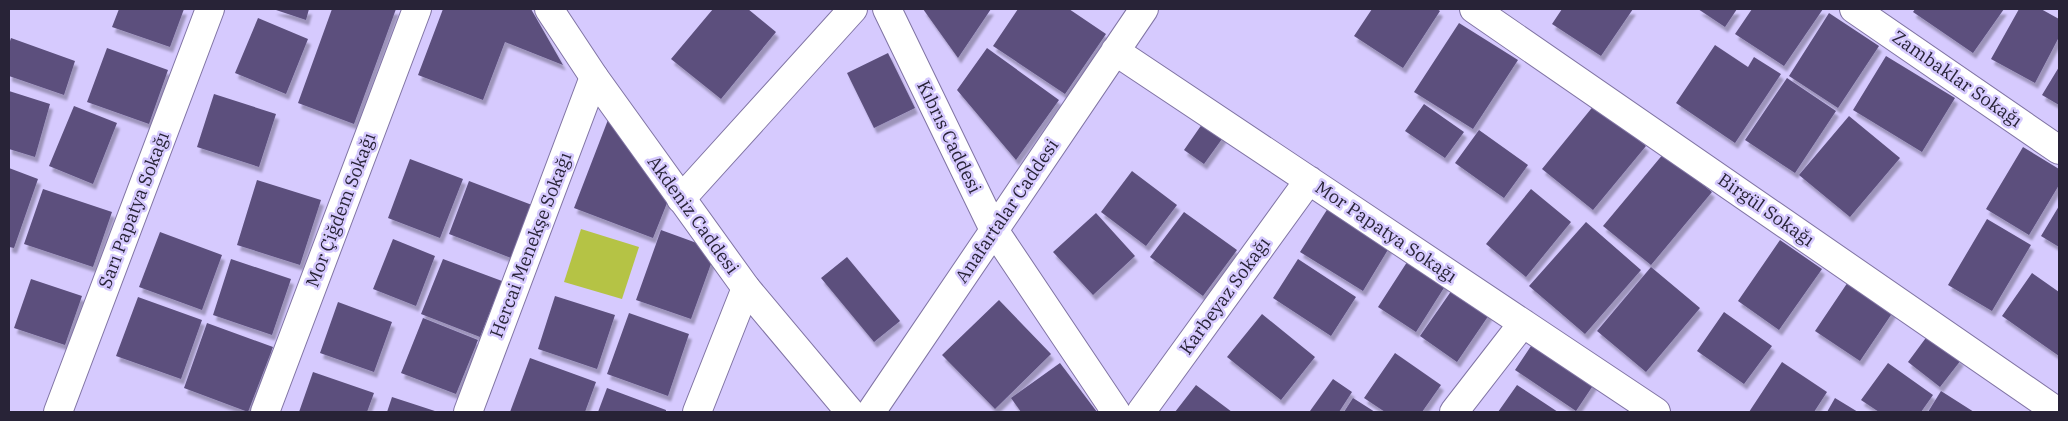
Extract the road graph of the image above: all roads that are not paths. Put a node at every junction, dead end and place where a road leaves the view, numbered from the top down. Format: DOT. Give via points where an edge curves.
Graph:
graph roads {
  1 [pos="210,9"];
  2 [pos="417,9"];
  3 [pos="549,9"];
  4 [pos="853,9"];
  5 [pos="887,9"];
  6 [pos="1144,9"];
  7 [pos="1474,9"];
  8 [pos="1854,9"];
  9 [pos="1115,51"];
  10 [pos="594,77"];
  11 [pos="2059,150"];
  12 [pos="1309,180"];
  13 [pos="681,199"];
  14 [pos="994,230"];
  15 [pos="746,288"];
  16 [pos="1523,323"];
  17 [pos="58,412"];
  18 [pos="266,412"];
  19 [pos="468,412"];
  20 [pos="697,412"];
  21 [pos="850,412"];
  22 [pos="871,412"];
  23 [pos="1116,412"];
  24 [pos="1141,412"];
  25 [pos="1454,412"];
  26 [pos="1656,412"];
  27 [pos="2058,412"];
  1 -- 17 [label="street, Sarı Papatya Sokağı"];
  2 -- 18 [label="street, Mor Çiğdem Sokağı"];
  3 -- 10 [label="street, Akdeniz Caddesi"];
  4 -- 13 [label="street"];
  5 -- 14 [label="street, Kıbrıs Caddesi"];
  6 -- 9 [label="street, Anafartalar Caddesi"];
  7 -- 27 [label="street, Birgül Sokağı"];
  8 -- 11 [label="street, Zambaklar Sokağı"];
  9 -- 12 [label="street, Mor Papatya Sokağı"];
  9 -- 14 [label="street, Anafartalar Caddesi"];
  10 -- 13 [label="street, Akdeniz Caddesi"];
  10 -- 19 [label="street, Hercai Menekşe Sokağı"];
  12 -- 16 [label="street, Mor Papatya Sokağı"];
  12 -- 24 [label="street, Karbeyaz Sokağı"];
  13 -- 15 [label="street, Akdeniz Caddesi"];
  14 -- 22 [label="street, Anafartalar Caddesi"];
  14 -- 23 [label="street, Kıbrıs Caddesi"];
  15 -- 20 [label="street"];
  15 -- 21 [label="street, Akdeniz Caddesi"];
  16 -- 25 [label="street"];
  16 -- 26 [label="street, Mor Papatya Sokağı"];
}
